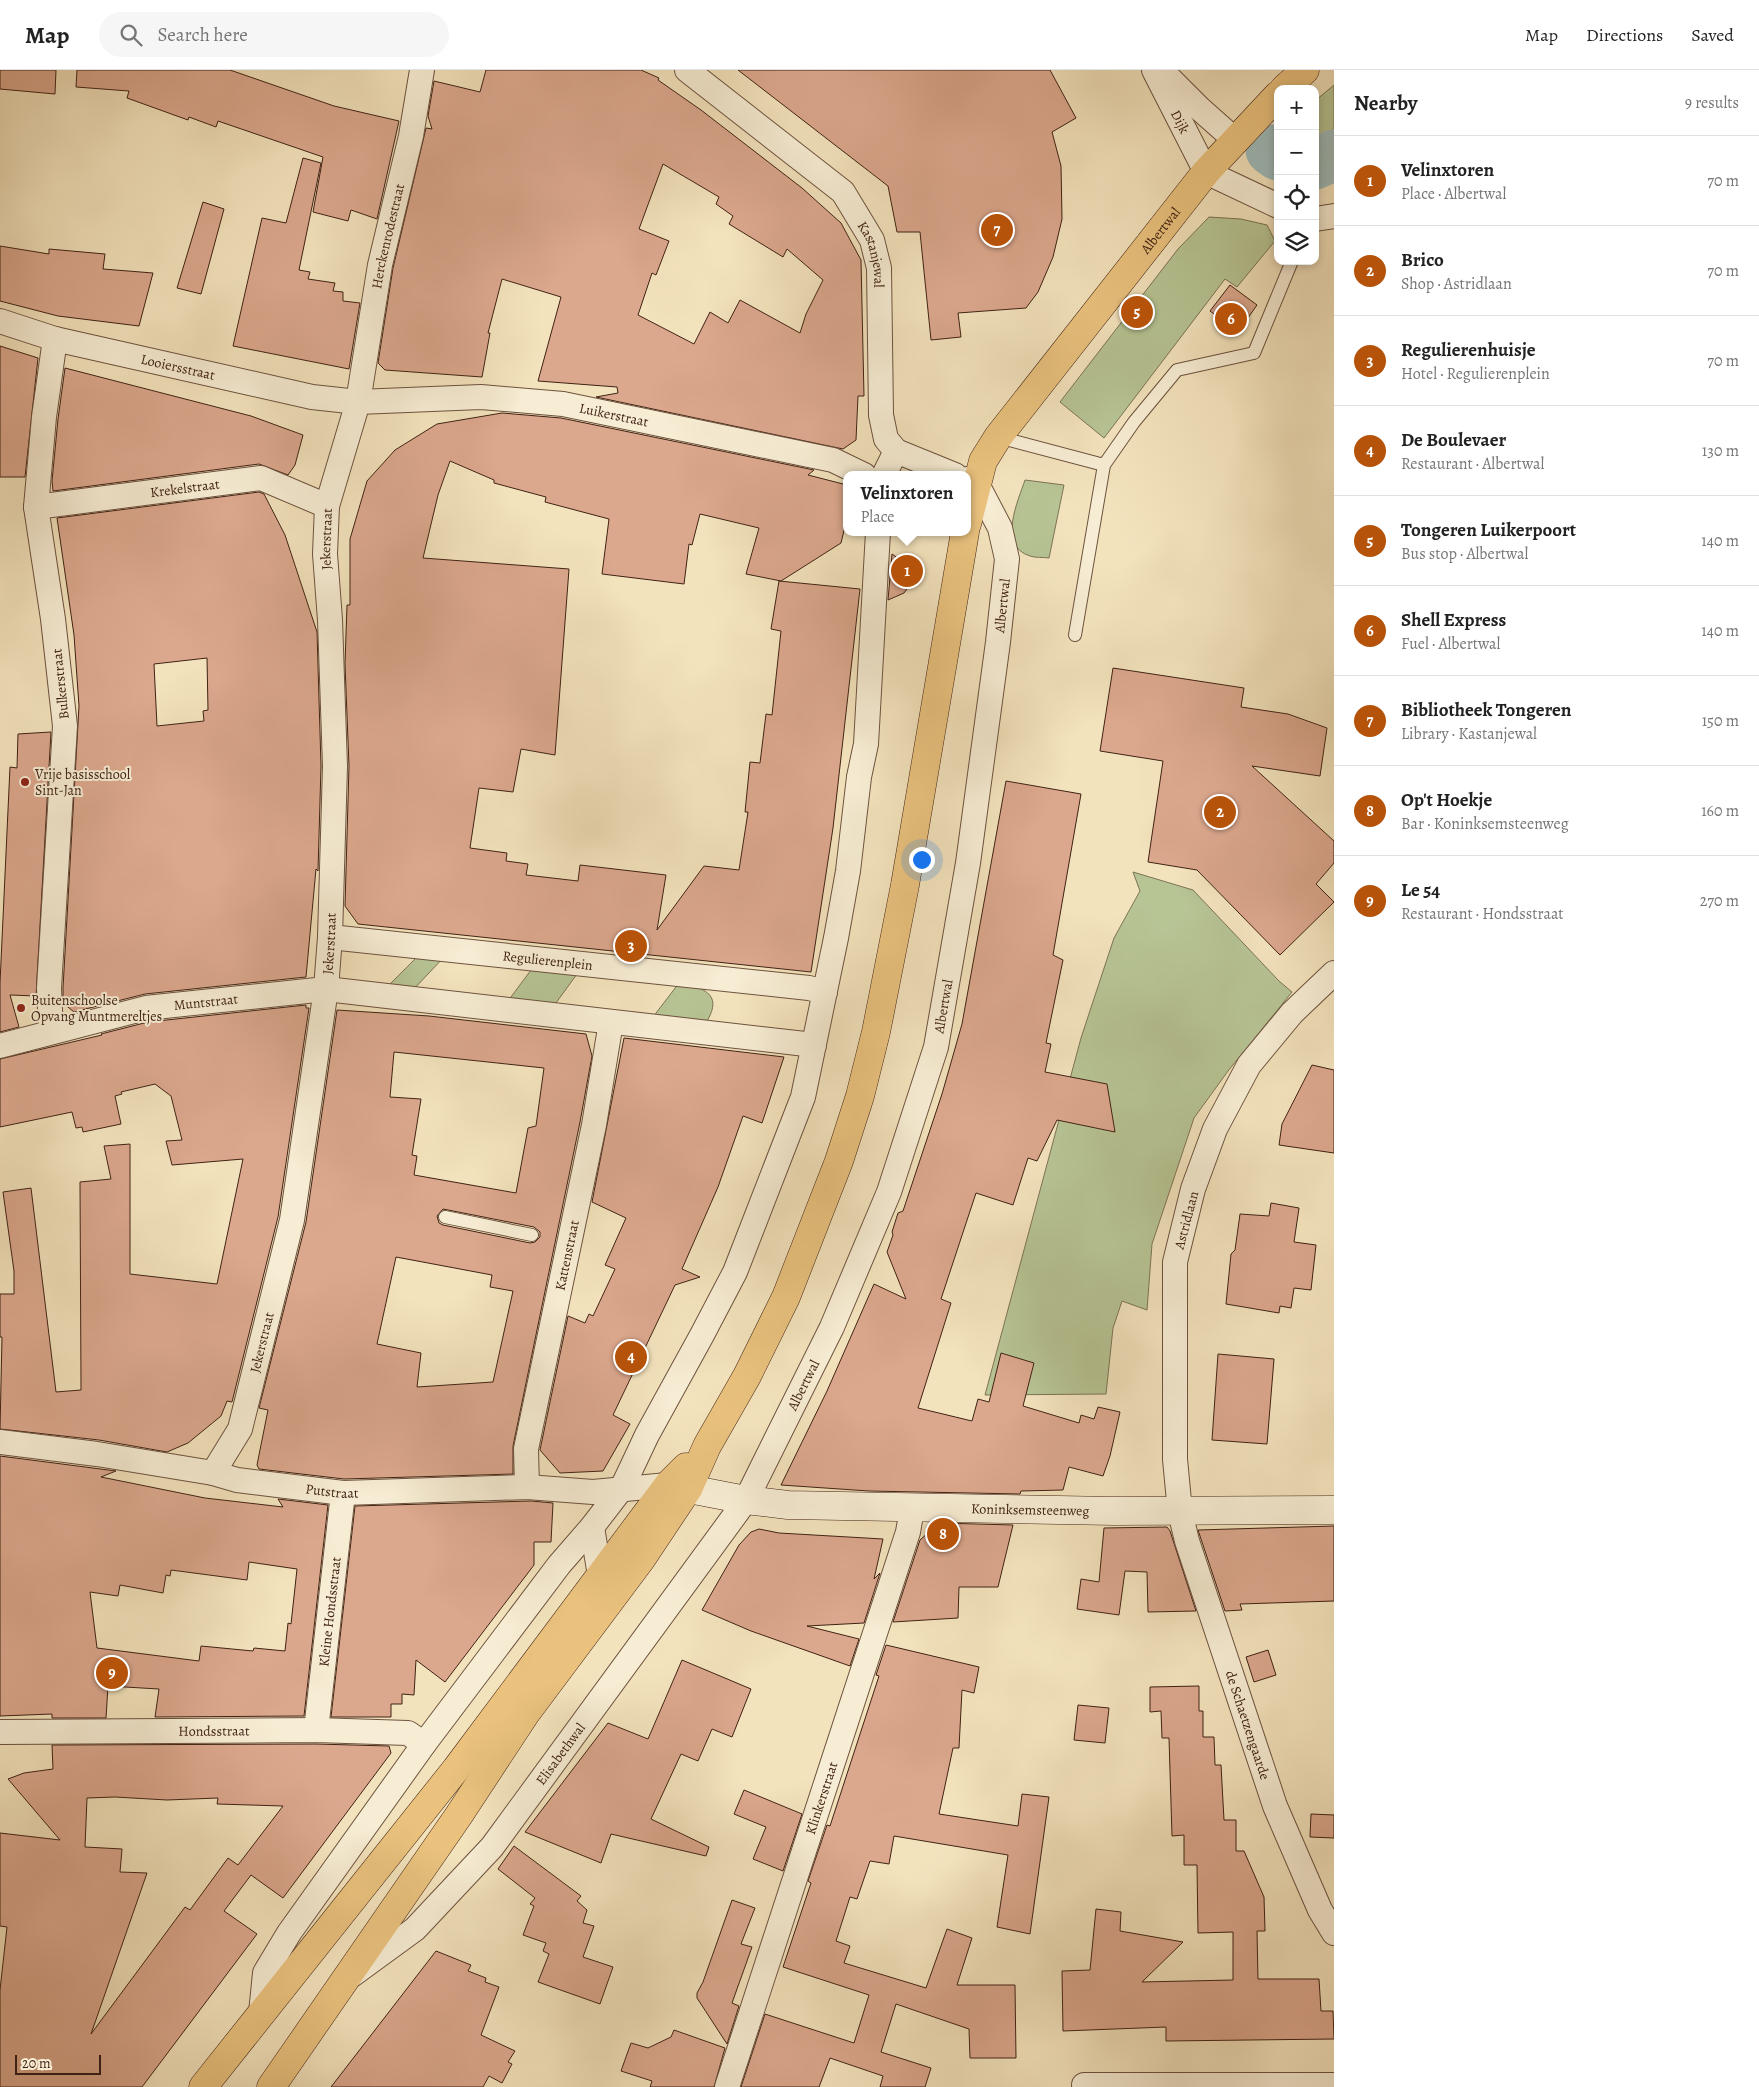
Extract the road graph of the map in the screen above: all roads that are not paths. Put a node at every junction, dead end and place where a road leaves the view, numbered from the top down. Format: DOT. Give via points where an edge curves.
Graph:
graph roads {
  1 [pos="422,70"];
  2 [pos="687,70"];
  3 [pos="1154,70"];
  4 [pos="1162,70"];
  5 [pos="1304,70"];
  6 [pos="1288,85"];
  7 [pos="1274,99"];
  8 [pos="1235,140"];
  9 [pos="1206,172"];
  10 [pos="1274,204"];
  11 [pos="1334,216"];
  12 [pos="1319,218"];
  13 [pos="1290,265"];
  14 [pos="0,321"];
  15 [pos="55,339"];
  16 [pos="358,402"];
  17 [pos="998,437"];
  18 [pos="896,451"];
  19 [pos="1104,465"];
  20 [pos="856,471"];
  21 [pos="886,471"];
  22 [pos="946,471"];
  23 [pos="971,474"];
  24 [pos="971,486"];
  25 [pos="327,506"];
  26 [pos="36,507"];
  27 [pos="878,536"];
  28 [pos="964,536"];
  29 [pos="1075,635"];
  30 [pos="330,936"];
  31 [pos="1334,973"];
  32 [pos="326,989"];
  33 [pos="825,992"];
  34 [pos="611,1022"];
  35 [pos="51,1031"];
  36 [pos="814,1045"];
  37 [pos="0,1046"];
  38 [pos="445,1217"];
  39 [pos="532,1235"];
  40 [pos="0,1442"];
  41 [pos="213,1473"];
  42 [pos="527,1487"];
  43 [pos="678,1487"];
  44 [pos="622,1488"];
  45 [pos="343,1493"];
  46 [pos="746,1500"];
  47 [pos="912,1509"];
  48 [pos="1334,1510"];
  49 [pos="1180,1512"];
  50 [pos="592,1527"];
  51 [pos="600,1576"];
  52 [pos="316,1730"];
  53 [pos="0,1732"];
  54 [pos="424,1744"];
  55 [pos="1334,1933"];
  56 [pos="346,1980"];
  57 [pos="262,2013"];
  58 [pos="1084,2085"];
  59 [pos="1334,2085"];
  60 [pos="203,2087"];
  61 [pos="271,2087"];
  62 [pos="727,2087"];
  1 -- 16 [label="street, Herckenrodestraat" via="411,136 380,264"];
  2 -- 18 [label="street, Kastanjewal" via="842,192 860,216 872,240 879,268 881,415 886,439"];
  3 -- 9 [label="street, Dijk"];
  4 -- 8 [label="street, Dijk"];
  5 -- 6 [label="main road"];
  7 -- 8 [label="main road, Albertwal"];
  8 -- 9 [label="main road, Albertwal"];
  9 -- 10 [label="street"];
  9 -- 17 [label="main road, Albertwal"];
  11 -- 12 [label="street"];
  13 -- 19 [label="lane" via="1254,353 1177,370"];
  14 -- 15 [label="street, Looiersstraat"];
  15 -- 16 [label="street, Looiersstraat" via="312,397"];
  15 -- 26 [label="street, Bulkerstraat"];
  16 -- 20 [label="street, Luikerstraat" via="481,397 563,404 833,460"];
  16 -- 25 [label="street, Jekerstraat"];
  17 -- 19 [label="lane"];
  17 -- 23 [label="main road, Albertwal"];
  18 -- 21 [label="street"];
  18 -- 22 [label="street"];
  19 -- 29 [label="lane"];
  24 -- 46 [label="street, Albertwal" via="1000,528 1007,559 968,862 936,1047 888,1192 832,1327"];
  25 -- 26 [label="street, Krekelstraat" via="261,478"];
  25 -- 30 [label="street, Jekerstraat" via="325,554 335,766"];
  26 -- 35 [label="street, Bulkerstraat" via="65,726 49,988"];
  27 -- 33 [label="street" via="866,744 848,871"];
  28 -- 43 [label="main road, Albertwal" via="905,885 860,1096 839,1161 786,1297 708,1446"];
  30 -- 32 [label="street, Jekerstraat"];
  30 -- 33 [label="street, Regulierenplein"];
  31 -- 49 [label="street, Astridlaan" via="1292,1013 1249,1065 1215,1129 1193,1189 1175,1262 1175,1459"];
  32 -- 34 [label="street"];
  32 -- 35 [label="street, Muntstraat" via="146,1008"];
  32 -- 41 [label="street, Jekerstraat" via="292,1220 240,1429"];
  33 -- 36 [label="street"];
  34 -- 36 [label="street"];
  34 -- 42 [label="street, Kattenstraat" via="594,1125 562,1242 526,1448"];
  35 -- 37 [label="street, Muntstraat"];
  36 -- 44 [label="street" via="803,1097 735,1272"];
  38 -- 39 [label="lane"];
  40 -- 41 [label="street, Putstraat"];
  41 -- 45 [label="street, Putstraat" via="237,1480"];
  42 -- 44 [label="street, Putstraat" via="593,1492"];
  42 -- 45 [label="street, Putstraat"];
  43 -- 44 [label="street, Putstraat"];
  43 -- 46 [label="street, Koninksemsteenweg"];
  43 -- 51 [label="main road"];
  43 -- 56 [label="main road, Elisabethwal" via="642,1558 526,1714"];
  44 -- 50 [label="street"];
  45 -- 52 [label="street, Kleine Hondsstraat"];
  46 -- 47 [label="street, Koninksemsteenweg"];
  46 -- 56 [label="street, Elisabethwal" via="492,1847 415,1929"];
  47 -- 49 [label="street, Koninksemsteenweg"];
  47 -- 62 [label="street, Klinkerstraat" via="908,1532"];
  48 -- 49 [label="street, Koninksemsteenweg"];
  49 -- 55 [label="street, de Schaetzengaarde" via="1275,1806 1320,1910"];
  50 -- 51 [label="street"];
  50 -- 54 [label="street" via="559,1564"];
  51 -- 57 [label="main road" via="456,1769"];
  52 -- 53 [label="street, Hondsstraat"];
  52 -- 54 [label="street, Hondsstraat" via="408,1733"];
  54 -- 57 [label="street" via="289,1933 265,1973"];
  56 -- 61 [label="main road, Elisabethwal"];
  57 -- 60 [label="main road"];
  58 -- 59 [label="street"];
}
